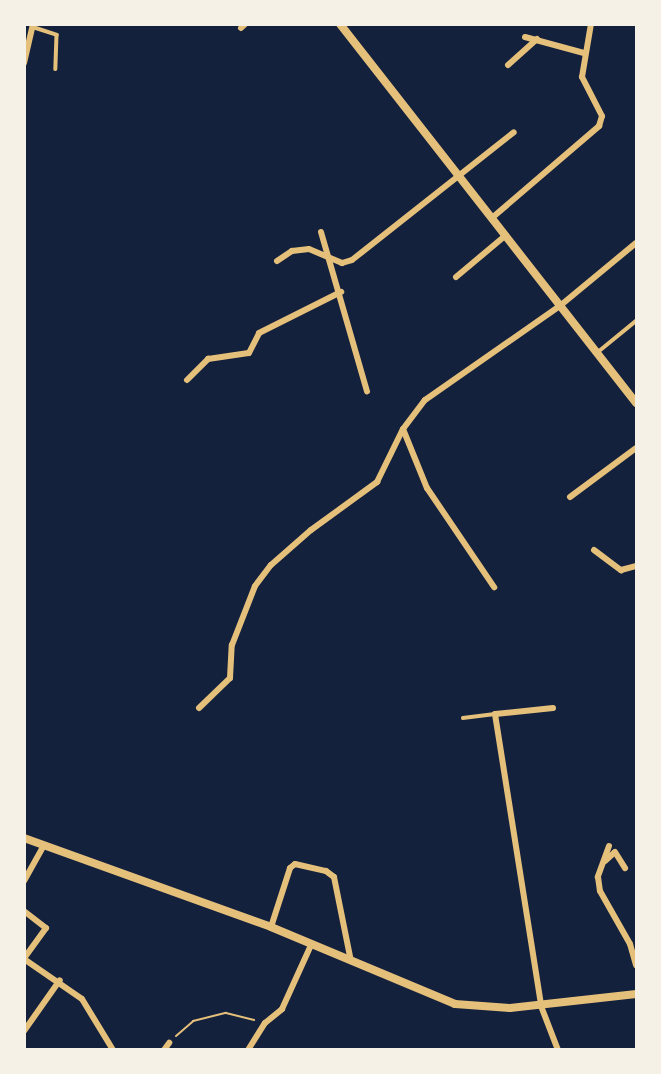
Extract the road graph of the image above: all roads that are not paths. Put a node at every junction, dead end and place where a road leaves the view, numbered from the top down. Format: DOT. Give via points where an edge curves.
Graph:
graph roads {
  1 [pos="341,24"];
  2 [pos="591,24"];
  3 [pos="33,26"];
  4 [pos="525,37"];
  5 [pos="27,38"];
  6 [pos="537,39"];
  7 [pos="584,53"];
  8 [pos="24,63"];
  9 [pos="508,65"];
  10 [pos="56,69"];
  11 [pos="514,132"];
  12 [pos="460,174"];
  13 [pos="493,217"];
  14 [pos="321,232"];
  15 [pos="506,235"];
  16 [pos="636,243"];
  17 [pos="330,260"];
  18 [pos="277,261"];
  19 [pos="457,277"];
  20 [pos="341,292"];
  21 [pos="561,305"];
  22 [pos="636,321"];
  23 [pos="598,352"];
  24 [pos="187,380"];
  25 [pos="367,391"];
  26 [pos="636,403"];
  27 [pos="403,429"];
  28 [pos="636,448"];
  29 [pos="570,497"];
  30 [pos="594,550"];
  31 [pos="636,566"];
  32 [pos="494,587"];
  33 [pos="199,708"];
  34 [pos="553,708"];
  35 [pos="495,714"];
  36 [pos="463,718"];
  37 [pos="24,838"];
  38 [pos="44,845"];
  39 [pos="608,846"];
  40 [pos="604,862"];
  41 [pos="625,868"];
  42 [pos="24,881"];
  43 [pos="24,911"];
  44 [pos="271,927"];
  45 [pos="312,943"];
  46 [pos="24,959"];
  47 [pos="351,961"];
  48 [pos="636,965"];
  49 [pos="60,980"];
  50 [pos="636,994"];
  51 [pos="541,1006"];
  52 [pos="24,1031"];
  53 [pos="113,1049"];
  54 [pos="248,1049"];
  55 [pos="558,1049"];
  1 -- 12 [label="street"];
  2 -- 7 [label="street"];
  3 -- 5 [label="street"];
  3 -- 10 [label="lane" via="57,35"];
  4 -- 6 [label="street"];
  5 -- 8 [label="street"];
  6 -- 7 [label="street"];
  6 -- 9 [label="street"];
  7 -- 13 [label="street" via="582,77 602,116 599,126"];
  11 -- 12 [label="street"];
  12 -- 13 [label="street"];
  12 -- 17 [label="street" via="352,260"];
  13 -- 15 [label="street"];
  14 -- 17 [label="street"];
  15 -- 19 [label="street"];
  15 -- 21 [label="street"];
  16 -- 21 [label="street"];
  17 -- 18 [label="street" via="309,249 292,251"];
  17 -- 20 [label="street"];
  20 -- 24 [label="street" via="259,333 249,353 208,359"];
  20 -- 25 [label="street"];
  21 -- 23 [label="street"];
  21 -- 27 [label="street" via="425,400"];
  22 -- 23 [label="lane"];
  23 -- 26 [label="street"];
  27 -- 32 [label="street" via="427,488"];
  27 -- 33 [label="street" via="377,482 291,547 255,586 232,645 230,678"];
  28 -- 29 [label="street"];
  30 -- 31 [label="street" via="621,570"];
  34 -- 35 [label="street"];
  35 -- 36 [label="lane"];
  35 -- 51 [label="street"];
  37 -- 38 [label="street"];
  38 -- 42 [label="street"];
  38 -- 44 [label="street"];
  39 -- 40 [label="street"];
  40 -- 41 [label="street" via="615,852"];
  40 -- 48 [label="street" via="598,877 600,891 630,944"];
  43 -- 46 [label="street" via="46,928"];
  44 -- 45 [label="street"];
  44 -- 47 [label="street" via="290,868 295,864 326,871 334,877"];
  45 -- 47 [label="street"];
  45 -- 54 [label="street" via="282,1009 265,1023"];
  46 -- 49 [label="street"];
  47 -- 51 [label="street" via="455,1004"];
  49 -- 52 [label="street"];
  49 -- 53 [label="street" via="82,999"];
  50 -- 51 [label="street"];
  51 -- 55 [label="street"];
}
